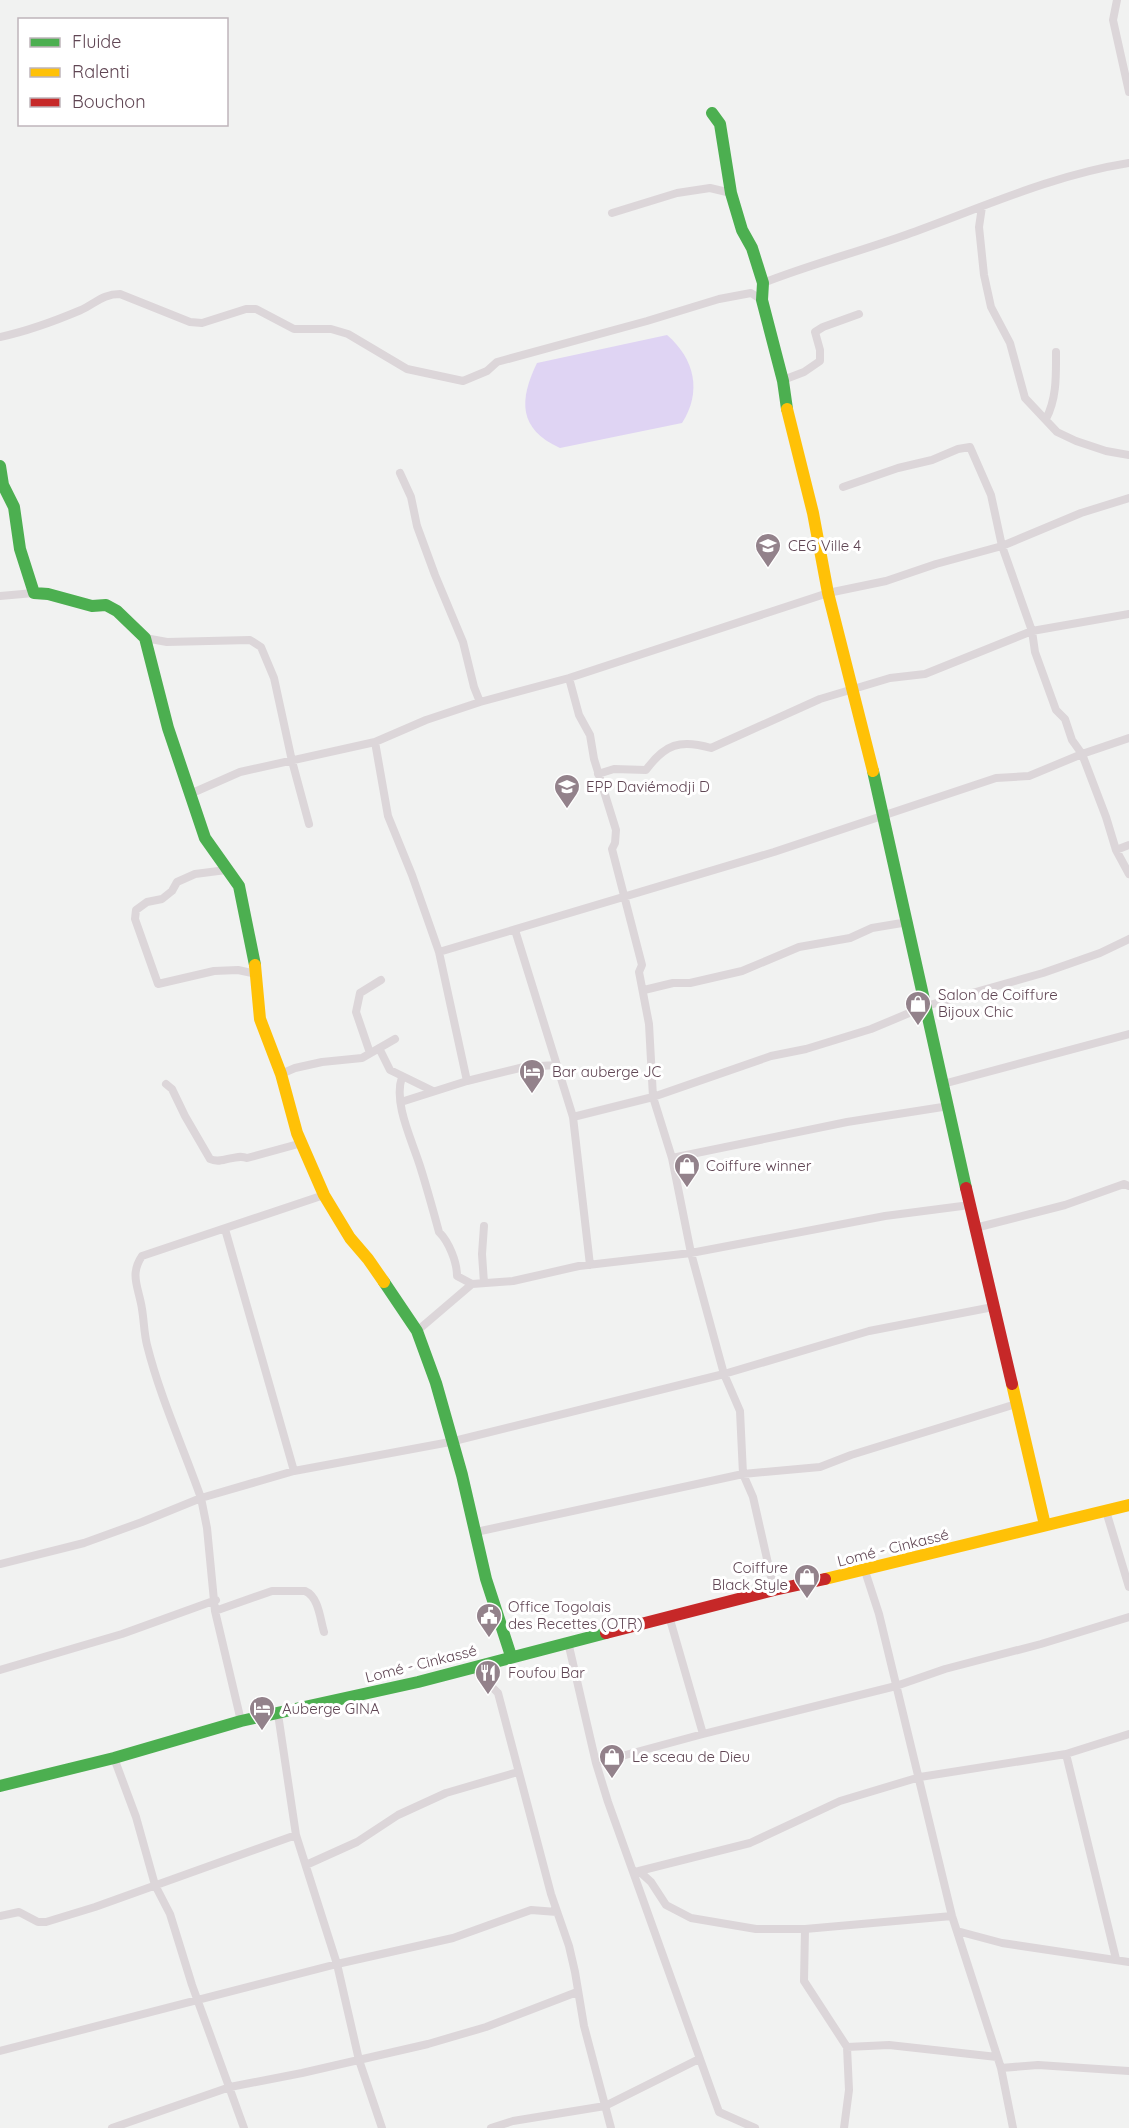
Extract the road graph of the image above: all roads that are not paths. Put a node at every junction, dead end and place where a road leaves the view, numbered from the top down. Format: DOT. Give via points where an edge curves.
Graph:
graph roads {
  1 [pos="1117,0"];
  2 [pos="1129,92"];
  3 [pos="712,112"];
  4 [pos="1129,163"];
  5 [pos="731,193"];
  6 [pos="982,207"];
  7 [pos="612,213"];
  8 [pos="763,283"];
  9 [pos="762,300"];
  10 [pos="859,314"];
  11 [pos="0,336"];
  12 [pos="1056,352"];
  13 [pos="783,380"];
  14 [pos="1046,419"];
  15 [pos="1129,455"];
  16 [pos="0,465"];
  17 [pos="400,473"];
  18 [pos="843,487"];
  19 [pos="1129,498"];
  20 [pos="1002,546"];
  21 [pos="34,593"];
  22 [pos="828,593"];
  23 [pos="0,596"];
  24 [pos="1129,614"];
  25 [pos="1032,631"];
  26 [pos="145,638"];
  27 [pos="569,678"];
  28 [pos="852,690"];
  29 [pos="480,702"];
  30 [pos="1129,738"];
  31 [pos="375,742"];
  32 [pos="1082,754"];
  33 [pos="292,761"];
  34 [pos="598,774"];
  35 [pos="190,794"];
  36 [pos="884,816"];
  37 [pos="309,824"];
  38 [pos="1129,845"];
  39 [pos="1116,850"];
  40 [pos="226,870"];
  41 [pos="1129,874"];
  42 [pos="625,898"];
  43 [pos="908,922"];
  44 [pos="515,930"];
  45 [pos="1129,939"];
  46 [pos="440,952"];
  47 [pos="257,974"];
  48 [pos="381,980"];
  49 [pos="644,990"];
  50 [pos="926,1006"];
  51 [pos="1129,1034"];
  52 [pos="395,1039"];
  53 [pos="379,1048"];
  54 [pos="370,1053"];
  55 [pos="556,1065"];
  56 [pos="281,1074"];
  57 [pos="402,1077"];
  58 [pos="467,1081"];
  59 [pos="166,1084"];
  60 [pos="944,1084"];
  61 [pos="433,1091"];
  62 [pos="653,1097"];
  63 [pos="401,1102"];
  64 [pos="949,1106"];
  65 [pos="573,1117"];
  66 [pos="302,1143"];
  67 [pos="672,1158"];
  68 [pos="1129,1186"];
  69 [pos="324,1196"];
  70 [pos="970,1205"];
  71 [pos="484,1226"];
  72 [pos="975,1228"];
  73 [pos="225,1229"];
  74 [pos="691,1253"];
  75 [pos="590,1265"];
  76 [pos="484,1283"];
  77 [pos="471,1284"];
  78 [pos="993,1307"];
  79 [pos="417,1331"];
  80 [pos="724,1374"];
  81 [pos="1016,1404"];
  82 [pos="453,1441"];
  83 [pos="294,1472"];
  84 [pos="743,1474"];
  85 [pos="201,1498"];
  86 [pos="1129,1505"];
  87 [pos="1107,1511"];
  88 [pos="1045,1526"];
  89 [pos="476,1532"];
  90 [pos="0,1563"];
  91 [pos="865,1571"];
  92 [pos="1129,1587"];
  93 [pos="774,1590"];
  94 [pos="216,1600"];
  95 [pos="215,1611"];
  96 [pos="669,1616"];
  97 [pos="1129,1617"];
  98 [pos="324,1632"];
  99 [pos="568,1642"];
  100 [pos="511,1656"];
  101 [pos="472,1667"];
  102 [pos="0,1670"];
  103 [pos="896,1686"];
  104 [pos="278,1714"];
  105 [pos="241,1721"];
  106 [pos="703,1734"];
  107 [pos="1129,1734"];
  108 [pos="1066,1754"];
  109 [pos="114,1758"];
  110 [pos="596,1763"];
  111 [pos="518,1772"];
  112 [pos="920,1777"];
  113 [pos="0,1786"];
  114 [pos="296,1836"];
  115 [pos="306,1864"];
  116 [pos="637,1872"];
  117 [pos="155,1885"];
  118 [pos="557,1912"];
  119 [pos="0,1916"];
  120 [pos="952,1916"];
  121 [pos="805,1929"];
  122 [pos="957,1931"];
  123 [pos="1116,1959"];
  124 [pos="1129,1962"];
  125 [pos="337,1964"];
  126 [pos="577,1992"];
  127 [pos="198,2000"];
  128 [pos="847,2046"];
  129 [pos="0,2051"];
  130 [pos="997,2057"];
  131 [pos="699,2059"];
  132 [pos="359,2061"];
  133 [pos="1001,2068"];
  134 [pos="1129,2071"];
  135 [pos="230,2087"];
  136 [pos="605,2106"];
  137 [pos="112,2128"];
  138 [pos="244,2128"];
  139 [pos="382,2128"];
  140 [pos="491,2128"];
  141 [pos="611,2128"];
  142 [pos="755,2128"];
  143 [pos="844,2128"];
  144 [pos="1013,2128"];
  1 -- 2 [label="street" via="1113,20"];
  3 -- 5 [label="main road" via="720,124"];
  4 -- 6 [label="street" via="1100,167 1024,189"];
  5 -- 7 [label="street" via="710,189 677,193"];
  5 -- 8 [label="main road"];
  6 -- 8 [label="street"];
  6 -- 14 [label="street" via="979,227 991,307 1010,343 1025,398"];
  8 -- 9 [label="main road"];
  9 -- 11 [label="street" via="751,293 719,299 497,362 463,381 407,369 348,334 331,329 294,328 256,309 202,323 190,322 120,294 99,298 83,309"];
  9 -- 13 [label="main road"];
  10 -- 13 [label="street" via="815,332 820,361"];
  12 -- 14 [label="street" via="1056,383"];
  13 -- 22 [label="main road"];
  14 -- 15 [label="street" via="1057,432 1076,441"];
  16 -- 21 [label="main road"];
  17 -- 29 [label="street" via="463,642"];
  18 -- 20 [label="street" via="970,447 991,495"];
  19 -- 20 [label="street"];
  20 -- 22 [label="street" via="886,581"];
  20 -- 25 [label="street"];
  21 -- 23 [label="street"];
  21 -- 26 [label="main road" via="92,606 106,605"];
  22 -- 27 [label="street"];
  22 -- 28 [label="main road"];
  24 -- 25 [label="street"];
  25 -- 28 [label="street" via="925,674 890,678"];
  25 -- 32 [label="street" via="1035,652 1056,710 1065,719"];
  26 -- 33 [label="street" via="167,642 250,640 261,647 274,678"];
  26 -- 35 [label="main road"];
  27 -- 29 [label="street"];
  27 -- 34 [label="street" via="579,715 590,735"];
  28 -- 34 [label="street" via="820,699 711,747 681,743 657,755 646,770 615,769"];
  28 -- 36 [label="main road"];
  29 -- 31 [label="street"];
  30 -- 32 [label="street"];
  31 -- 33 [label="street"];
  31 -- 46 [label="street" via="388,816"];
  32 -- 36 [label="street" via="1029,776 996,778"];
  32 -- 39 [label="street"];
  33 -- 35 [label="street" via="240,772"];
  33 -- 37 [label="street"];
  34 -- 42 [label="street" via="616,830 612,849"];
  35 -- 40 [label="main road" via="206,838"];
  36 -- 42 [label="street"];
  36 -- 43 [label="main road"];
  38 -- 39 [label="street"];
  39 -- 41 [label="street"];
  40 -- 47 [label="main road" via="239,886"];
  40 -- 47 [label="street" via="195,874 177,882 162,899 147,902 136,910 135,919 158,984 214,971"];
  42 -- 44 [label="street"];
  42 -- 49 [label="street" via="642,965 639,972"];
  43 -- 49 [label="street" via="872,928 850,938 799,946 742,971"];
  43 -- 50 [label="main road"];
  44 -- 46 [label="street"];
  44 -- 55 [label="street"];
  45 -- 50 [label="street" via="1044,973"];
  46 -- 58 [label="street"];
  47 -- 56 [label="main road" via="260,1018"];
  48 -- 54 [label="street" via="360,993 356,1012"];
  49 -- 62 [label="street"];
  50 -- 60 [label="main road"];
  50 -- 62 [label="street" via="871,1029 771,1056"];
  51 -- 60 [label="street"];
  52 -- 53 [label="street"];
  53 -- 54 [label="street"];
  53 -- 57 [label="street" via="390,1070"];
  54 -- 56 [label="street" via="362,1058 322,1062"];
  55 -- 58 [label="street" via="524,1067"];
  55 -- 65 [label="street"];
  56 -- 66 [label="main road"];
  57 -- 61 [label="street"];
  57 -- 63 [label="street"];
  58 -- 61 [label="street"];
  59 -- 66 [label="street" via="210,1160 247,1158"];
  60 -- 64 [label="main road"];
  61 -- 63 [label="street"];
  62 -- 65 [label="street"];
  62 -- 67 [label="street"];
  63 -- 77 [label="street" via="439,1232 447,1240 457,1276"];
  64 -- 67 [label="street" via="847,1122"];
  64 -- 70 [label="main road"];
  65 -- 75 [label="street"];
  66 -- 69 [label="main road"];
  67 -- 74 [label="street"];
  68 -- 72 [label="street" via="1124,1184 1065,1205"];
  69 -- 73 [label="street"];
  69 -- 79 [label="main road"];
  70 -- 72 [label="main road"];
  70 -- 74 [label="street" via="885,1216"];
  71 -- 76 [label="street"];
  72 -- 78 [label="main road"];
  73 -- 83 [label="street"];
  73 -- 85 [label="street" via="142,1256 135,1266 146,1343"];
  74 -- 75 [label="street"];
  74 -- 80 [label="street"];
  75 -- 76 [label="street"];
  76 -- 77 [label="street"];
  77 -- 79 [label="street"];
  78 -- 80 [label="street" via="868,1331"];
  78 -- 81 [label="main road"];
  79 -- 82 [label="main road"];
  80 -- 82 [label="street"];
  80 -- 84 [label="street" via="740,1411"];
  81 -- 84 [label="street" via="820,1467"];
  81 -- 88 [label="main road"];
  82 -- 83 [label="street"];
  82 -- 89 [label="main road"];
  83 -- 85 [label="street"];
  84 -- 89 [label="street"];
  84 -- 93 [label="street" via="753,1497"];
  85 -- 90 [label="street" via="84,1543"];
  85 -- 94 [label="street"];
  86 -- 87 [label="main road, Lomé - Cinkassé"];
  87 -- 88 [label="main road, Lomé - Cinkassé"];
  87 -- 92 [label="street"];
  88 -- 91 [label="main road, Lomé - Cinkassé"];
  89 -- 100 [label="main road" via="486,1579"];
  91 -- 93 [label="main road, Lomé - Cinkassé"];
  91 -- 103 [label="street"];
  93 -- 96 [label="main road, Lomé - Cinkassé"];
  94 -- 95 [label="street"];
  94 -- 102 [label="street" via="122,1634"];
  95 -- 98 [label="street" via="272,1591 305,1591 317,1603"];
  95 -- 105 [label="street"];
  96 -- 99 [label="main road, Lomé - Cinkassé"];
  96 -- 106 [label="street"];
  97 -- 103 [label="street"];
  99 -- 100 [label="main road, Lomé - Cinkassé"];
  99 -- 110 [label="street"];
  100 -- 101 [label="main road, Lomé - Cinkassé"];
  101 -- 104 [label="main road, Lomé - Cinkassé"];
  101 -- 111 [label="street" via="498,1693"];
  103 -- 106 [label="street"];
  103 -- 112 [label="street"];
  104 -- 105 [label="main road, Lomé - Cinkassé"];
  104 -- 114 [label="street"];
  105 -- 109 [label="main road, Lomé - Cinkassé"];
  106 -- 110 [label="street"];
  107 -- 108 [label="street"];
  108 -- 112 [label="street"];
  108 -- 123 [label="street"];
  109 -- 113 [label="main road, Lomé - Cinkassé"];
  109 -- 117 [label="street"];
  110 -- 116 [label="street"];
  111 -- 115 [label="street" via="446,1793 398,1815 357,1842"];
  111 -- 118 [label="street"];
  112 -- 116 [label="street" via="840,1802 750,1843"];
  112 -- 120 [label="street"];
  114 -- 115 [label="street"];
  114 -- 117 [label="street"];
  115 -- 125 [label="street"];
  116 -- 121 [label="street" via="651,1882 666,1905 691,1918 756,1929"];
  116 -- 131 [label="street"];
  117 -- 119 [label="street" via="46,1922 19,1912"];
  117 -- 127 [label="street" via="170,1914"];
  118 -- 125 [label="street" via="531,1910 453,1938"];
  118 -- 126 [label="street" via="569,1946"];
  120 -- 121 [label="street"];
  120 -- 122 [label="street"];
  121 -- 128 [label="street" via="804,1981"];
  122 -- 123 [label="street" via="1002,1942"];
  122 -- 130 [label="street"];
  123 -- 124 [label="street"];
  125 -- 127 [label="street"];
  125 -- 132 [label="street"];
  126 -- 132 [label="street" via="486,2027"];
  126 -- 136 [label="street"];
  127 -- 129 [label="street"];
  127 -- 135 [label="street"];
  128 -- 130 [label="street" via="889,2045"];
  128 -- 143 [label="street" via="849,2090"];
  130 -- 133 [label="street"];
  131 -- 136 [label="street"];
  131 -- 142 [label="street" via="719,2112"];
  132 -- 135 [label="street"];
  132 -- 139 [label="street"];
  133 -- 134 [label="street" via="1038,2065"];
  133 -- 144 [label="street"];
  135 -- 137 [label="street"];
  135 -- 138 [label="street"];
  136 -- 140 [label="street"];
  136 -- 141 [label="street"];
}
